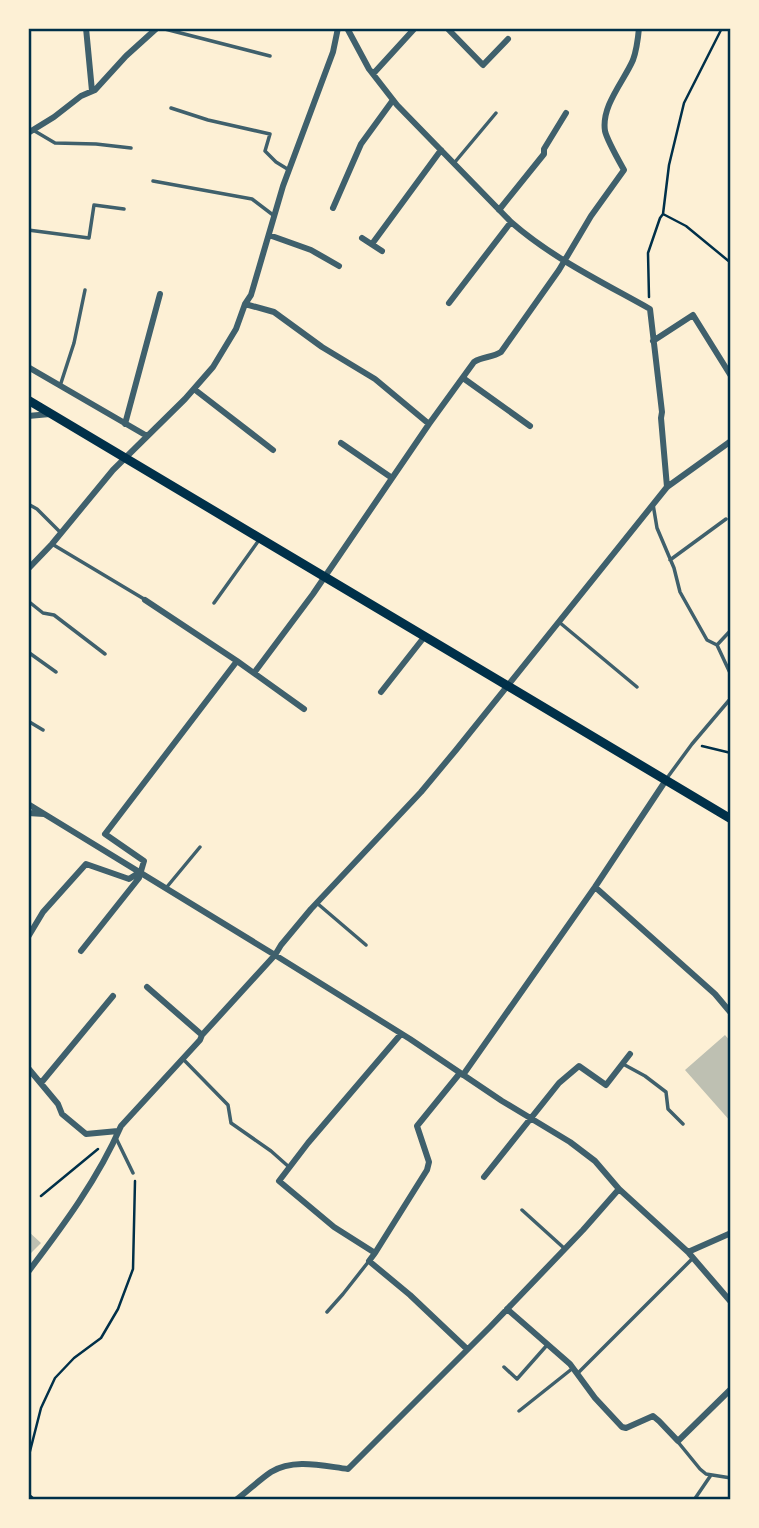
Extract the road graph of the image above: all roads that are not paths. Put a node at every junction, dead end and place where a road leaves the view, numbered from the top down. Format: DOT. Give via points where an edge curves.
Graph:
graph roads {
  1 [pos="86,28"];
  2 [pos="159,28"];
  3 [pos="338,28"];
  4 [pos="347,28"];
  5 [pos="415,28"];
  6 [pos="447,28"];
  7 [pos="639,28"];
  8 [pos="508,39"];
  9 [pos="270,56"];
  10 [pos="373,74"];
  11 [pos="92,91"];
  12 [pos="393,100"];
  13 [pos="171,108"];
  14 [pos="496,113"];
  15 [pos="566,113"];
  16 [pos="31,131"];
  17 [pos="131,148"];
  18 [pos="441,150"];
  19 [pos="453,164"];
  20 [pos="289,170"];
  21 [pos="153,181"];
  22 [pos="333,208"];
  23 [pos="124,209"];
  24 [pos="499,210"];
  25 [pos="274,217"];
  26 [pos="511,222"];
  27 [pos="28,230"];
  28 [pos="269,236"];
  29 [pos="362,238"];
  30 [pos="372,244"];
  31 [pos="382,251"];
  32 [pos="565,262"];
  33 [pos="339,265"];
  34 [pos="85,290"];
  35 [pos="160,294"];
  36 [pos="449,303"];
  37 [pos="245,304"];
  38 [pos="653,341"];
  39 [pos="28,367"];
  40 [pos="731,376"];
  41 [pos="463,378"];
  42 [pos="60,386"];
  43 [pos="194,389"];
  44 [pos="28,400"];
  45 [pos="51,414"];
  46 [pos="28,416"];
  47 [pos="125,424"];
  48 [pos="429,424"];
  49 [pos="530,426"];
  50 [pos="147,436"];
  51 [pos="731,440"];
  52 [pos="341,443"];
  53 [pos="723,446"];
  54 [pos="273,450"];
  55 [pos="731,451"];
  56 [pos="125,457"];
  57 [pos="392,478"];
  58 [pos="667,487"];
  59 [pos="653,503"];
  60 [pos="28,504"];
  61 [pos="726,519"];
  62 [pos="61,533"];
  63 [pos="260,539"];
  64 [pos="51,544"];
  65 [pos="670,560"];
  66 [pos="28,569"];
  67 [pos="325,577"];
  68 [pos="145,600"];
  69 [pos="28,601"];
  70 [pos="214,603"];
  71 [pos="559,622"];
  72 [pos="731,630"];
  73 [pos="425,636"];
  74 [pos="717,645"];
  75 [pos="28,652"];
  76 [pos="105,654"];
  77 [pos="237,661"];
  78 [pos="56,672"];
  79 [pos="254,673"];
  80 [pos="731,674"];
  81 [pos="507,687"];
  82 [pos="638,687"];
  83 [pos="381,692"];
  84 [pos="731,698"];
  85 [pos="304,709"];
  86 [pos="28,721"];
  87 [pos="43,730"];
  88 [pos="666,780"];
  89 [pos="28,804"];
  90 [pos="28,813"];
  91 [pos="45,814"];
  92 [pos="731,819"];
  93 [pos="200,847"];
  94 [pos="140,873"];
  95 [pos="595,887"];
  96 [pos="166,888"];
  97 [pos="316,902"];
  98 [pos="28,937"];
  99 [pos="366,945"];
  100 [pos="81,951"];
  101 [pos="275,955"];
  102 [pos="147,987"];
  103 [pos="113,996"];
  104 [pos="731,1013"];
  105 [pos="401,1034"];
  106 [pos="202,1035"];
  107 [pos="630,1054"];
  108 [pos="183,1059"];
  109 [pos="623,1064"];
  110 [pos="28,1068"];
  111 [pos="461,1074"];
  112 [pos="41,1083"];
  113 [pos="532,1117"];
  114 [pos="683,1124"];
  115 [pos="117,1135"];
  116 [pos="289,1167"];
  117 [pos="133,1173"];
  118 [pos="484,1177"];
  119 [pos="620,1189"];
  120 [pos="522,1210"];
  121 [pos="731,1233"];
  122 [pos="565,1249"];
  123 [pos="375,1253"];
  124 [pos="690,1255"];
  125 [pos="369,1261"];
  126 [pos="28,1272"];
  127 [pos="731,1302"];
  128 [pos="507,1309"];
  129 [pos="327,1312"];
  130 [pos="548,1344"];
  131 [pos="467,1349"];
  132 [pos="504,1367"];
  133 [pos="575,1371"];
  134 [pos="731,1389"];
  135 [pos="519,1411"];
  136 [pos="678,1441"];
  137 [pos="710,1475"];
  138 [pos="731,1478"];
  139 [pos="236,1500"];
  140 [pos="694,1500"];
  1 -- 11 [label="street"];
  2 -- 9 [label="lane"];
  2 -- 11 [label="street"];
  3 -- 20 [label="street"];
  4 -- 10 [label="street"];
  5 -- 10 [label="street"];
  6 -- 8 [label="street" via="482,65"];
  7 -- 32 [label="street" via="638,45 607,113 605,131 624,170"];
  10 -- 12 [label="street"];
  11 -- 16 [label="street"];
  12 -- 18 [label="street"];
  12 -- 22 [label="street" via="361,144"];
  13 -- 20 [label="lane" via="270,134 265,151"];
  14 -- 19 [label="lane"];
  15 -- 24 [label="street" via="544,154"];
  16 -- 17 [label="lane" via="55,143"];
  18 -- 19 [label="street"];
  18 -- 30 [label="street"];
  19 -- 24 [label="street"];
  20 -- 25 [label="street"];
  21 -- 25 [label="lane" via="252,199"];
  23 -- 27 [label="lane" via="94,205 89,238"];
  24 -- 26 [label="street"];
  25 -- 28 [label="street"];
  26 -- 32 [label="street"];
  26 -- 36 [label="street"];
  28 -- 33 [label="street"];
  28 -- 37 [label="street"];
  29 -- 30 [label="street"];
  30 -- 31 [label="street"];
  32 -- 38 [label="street" via="650,309"];
  32 -- 41 [label="street" via="501,352 474,362"];
  34 -- 42 [label="lane"];
  35 -- 47 [label="street"];
  37 -- 43 [label="street" via="214,367"];
  37 -- 48 [label="street" via="274,312 374,379"];
  38 -- 40 [label="street" via="693,316"];
  38 -- 58 [label="street"];
  39 -- 42 [label="street"];
  41 -- 48 [label="street"];
  41 -- 49 [label="street"];
  42 -- 47 [label="street"];
  43 -- 50 [label="street"];
  43 -- 54 [label="street"];
  44 -- 45 [label="main road"];
  45 -- 46 [label="street"];
  45 -- 56 [label="main road"];
  47 -- 50 [label="street"];
  48 -- 57 [label="street"];
  50 -- 56 [label="street"];
  51 -- 53 [label="street"];
  52 -- 57 [label="street"];
  53 -- 55 [label="lane"];
  53 -- 58 [label="street"];
  56 -- 62 [label="street"];
  56 -- 63 [label="main road"];
  57 -- 67 [label="street"];
  58 -- 59 [label="street"];
  59 -- 65 [label="lane"];
  59 -- 71 [label="street"];
  60 -- 62 [label="lane"];
  61 -- 65 [label="lane"];
  62 -- 64 [label="street"];
  63 -- 67 [label="main road"];
  63 -- 70 [label="lane"];
  64 -- 66 [label="street"];
  64 -- 68 [label="lane"];
  65 -- 74 [label="lane" via="680,592 707,639"];
  67 -- 73 [label="main road"];
  67 -- 79 [label="street"];
  68 -- 77 [label="street"];
  69 -- 76 [label="lane"];
  71 -- 81 [label="street"];
  71 -- 82 [label="lane"];
  72 -- 74 [label="lane"];
  73 -- 81 [label="main road"];
  73 -- 83 [label="street"];
  74 -- 80 [label="lane"];
  75 -- 78 [label="lane"];
  77 -- 79 [label="street"];
  77 -- 94 [label="street" via="105,834 144,861"];
  79 -- 85 [label="street"];
  81 -- 88 [label="main road"];
  81 -- 97 [label="street" via="421,792"];
  84 -- 88 [label="lane"];
  86 -- 87 [label="lane"];
  88 -- 92 [label="main road"];
  88 -- 95 [label="street"];
  89 -- 91 [label="street"];
  90 -- 91 [label="street"];
  91 -- 94 [label="street"];
  93 -- 96 [label="lane"];
  94 -- 96 [label="street"];
  94 -- 98 [label="street" via="129,879 86,864 43,912"];
  94 -- 100 [label="street"];
  95 -- 104 [label="street"];
  95 -- 111 [label="street"];
  96 -- 101 [label="street"];
  97 -- 99 [label="lane"];
  97 -- 101 [label="street"];
  101 -- 105 [label="street"];
  101 -- 106 [label="street"];
  102 -- 106 [label="street"];
  103 -- 112 [label="street"];
  105 -- 111 [label="street"];
  105 -- 116 [label="street"];
  106 -- 108 [label="street"];
  107 -- 109 [label="street"];
  108 -- 115 [label="street"];
  108 -- 116 [label="lane" via="228,1105 231,1123"];
  109 -- 113 [label="street" via="606,1085 579,1066"];
  109 -- 114 [label="lane" via="666,1092 668,1109"];
  110 -- 112 [label="street"];
  111 -- 113 [label="street"];
  111 -- 123 [label="street" via="417,1126 429,1163 427,1170"];
  112 -- 115 [label="street" via="62,1114 86,1134"];
  113 -- 118 [label="street"];
  113 -- 119 [label="street" via="595,1161"];
  115 -- 117 [label="lane"];
  115 -- 126 [label="street" via="78,1202"];
  116 -- 123 [label="street" via="279,1181 334,1227"];
  119 -- 122 [label="street"];
  119 -- 124 [label="street"];
  120 -- 122 [label="lane"];
  121 -- 124 [label="street"];
  122 -- 128 [label="street"];
  123 -- 125 [label="street"];
  124 -- 127 [label="street"];
  124 -- 133 [label="lane"];
  125 -- 129 [label="lane"];
  125 -- 131 [label="street"];
  128 -- 130 [label="street"];
  128 -- 131 [label="street"];
  130 -- 132 [label="lane" via="517,1379"];
  130 -- 133 [label="street"];
  131 -- 139 [label="street" via="348,1469 282,1467"];
  133 -- 135 [label="lane"];
  133 -- 136 [label="street" via="622,1427 653,1416"];
  134 -- 136 [label="street"];
  136 -- 137 [label="lane"];
  137 -- 138 [label="lane"];
  137 -- 140 [label="lane"];
}
